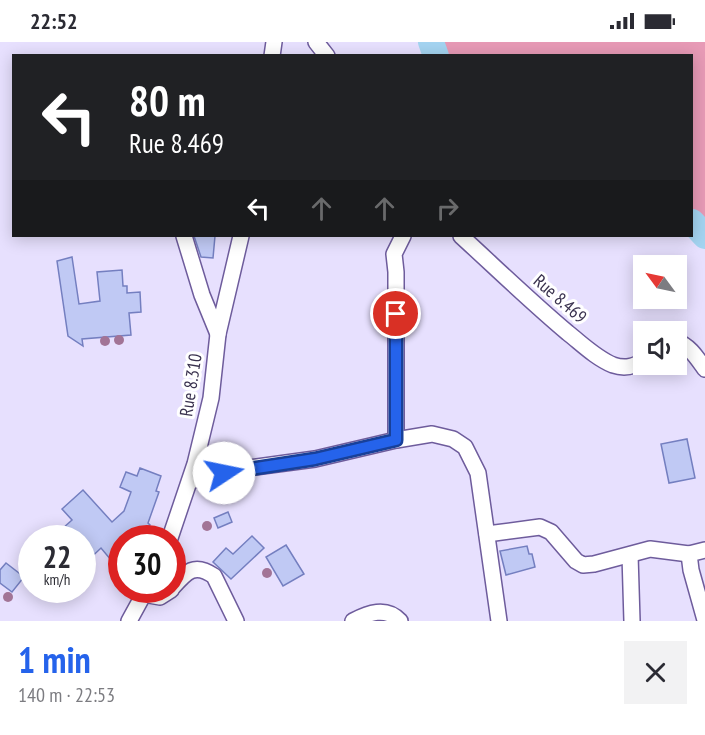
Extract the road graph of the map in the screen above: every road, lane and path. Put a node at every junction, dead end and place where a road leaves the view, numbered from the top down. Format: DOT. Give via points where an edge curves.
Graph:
graph roads {
  1 [pos="316,42"];
  2 [pos="325,54"];
  3 [pos="184,237"];
  4 [pos="241,237"];
  5 [pos="402,237"];
  6 [pos="462,237"];
  7 [pos="218,334"];
  8 [pos="687,348"];
  9 [pos="633,366"];
  10 [pos="705,369"];
  11 [pos="396,440"];
  12 [pos="190,481"];
  13 [pos="175,525"];
  14 [pos="487,534"];
  15 [pos="705,550"];
  16 [pos="689,554"];
  17 [pos="630,555"];
  18 [pos="186,573"];
  19 [pos="138,603"];
  20 [pos="705,620"];
  21 [pos="129,621"];
  22 [pos="236,621"];
  23 [pos="353,621"];
  24 [pos="400,621"];
  25 [pos="499,621"];
  26 [pos="632,621"];
  1 -- 2 [label="street"];
  3 -- 7 [label="street"];
  4 -- 7 [label="street, Rue 8.310"];
  5 -- 11 [label="street" via="394,254"];
  6 -- 9 [label="street, Rue 8.469" via="596,356 615,365"];
  7 -- 12 [label="street, Rue 8.310" via="211,398"];
  8 -- 10 [label="street"];
  11 -- 12 [label="street"];
  11 -- 14 [label="street" via="432,434 453,439 465,447 478,473"];
  12 -- 13 [label="street, Rue 8.310"];
  14 -- 17 [label="street" via="540,527 551,532 584,565"];
  14 -- 25 [label="street"];
  15 -- 16 [label="street"];
  16 -- 17 [label="street" via="650,549"];
  16 -- 20 [label="street"];
  17 -- 26 [label="street"];
  18 -- 22 [label="street" via="199,568 214,576"];
  19 -- 21 [label="street"];
  23 -- 24 [label="street" via="370,612 396,616"];
}
